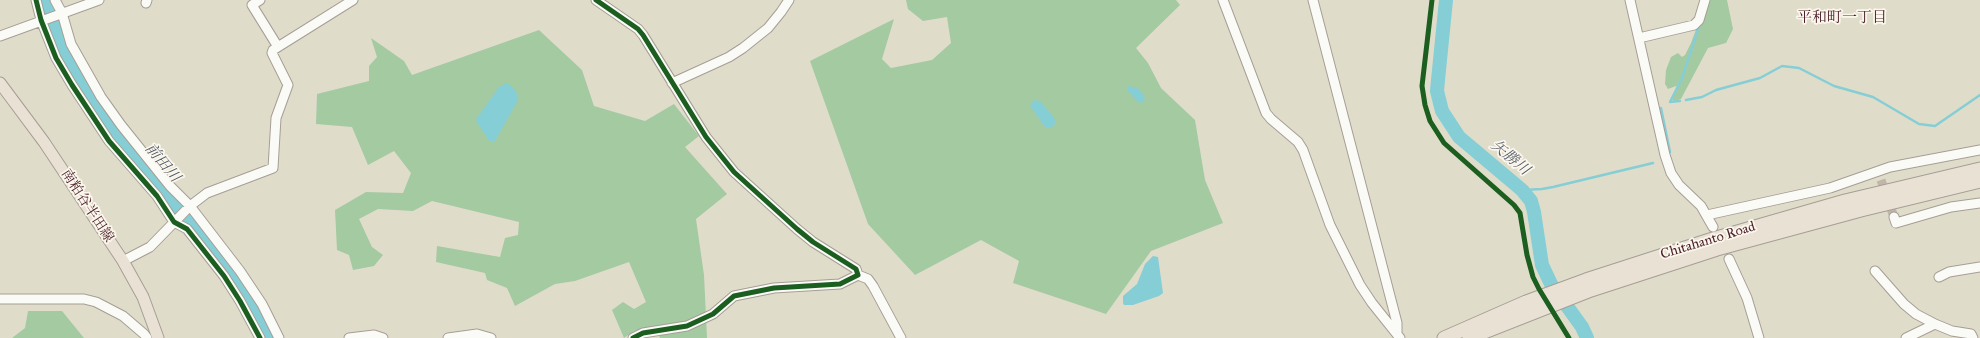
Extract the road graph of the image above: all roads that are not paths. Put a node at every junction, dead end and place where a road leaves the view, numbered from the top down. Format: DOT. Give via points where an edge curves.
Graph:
graph roads {
  1 [pos="36,0"];
  2 [pos="55,0"];
  3 [pos="99,0"];
  4 [pos="260,0"];
  5 [pos="353,0"];
  6 [pos="596,0"];
  7 [pos="788,0"];
  8 [pos="1223,0"];
  9 [pos="1313,0"];
  10 [pos="1630,0"];
  11 [pos="1705,0"];
  12 [pos="342,3"];
  13 [pos="60,14"];
  14 [pos="43,20"];
  15 [pos="0,36"];
  16 [pos="1639,38"];
  17 [pos="278,47"];
  18 [pos="0,82"];
  19 [pos="672,82"];
  20 [pos="1980,150"];
  21 [pos="1980,163"];
  22 [pos="1980,169"];
  23 [pos="1879,171"];
  24 [pos="1882,180"];
  25 [pos="1980,181"];
  26 [pos="1845,201"];
  27 [pos="1980,203"];
  28 [pos="190,206"];
  29 [pos="1707,215"];
  30 [pos="1894,217"];
  31 [pos="174,222"];
  32 [pos="1713,227"];
  33 [pos="1729,259"];
  34 [pos="123,261"];
  35 [pos="1980,266"];
  36 [pos="1874,271"];
  37 [pos="858,275"];
  38 [pos="1939,278"];
  39 [pos="1588,285"];
  40 [pos="0,299"];
  41 [pos="1529,307"];
  42 [pos="1935,324"];
  43 [pos="1399,336"];
  44 [pos="146,338"];
  45 [pos="158,338"];
  46 [pos="260,338"];
  47 [pos="279,338"];
  48 [pos="349,338"];
  49 [pos="382,338"];
  50 [pos="448,338"];
  51 [pos="491,338"];
  52 [pos="633,338"];
  53 [pos="901,338"];
  54 [pos="1444,338"];
  55 [pos="1469,338"];
  56 [pos="1759,338"];
  57 [pos="1906,338"];
  58 [pos="1973,338"];
  1 -- 14 [label="street"];
  2 -- 13 [label="street"];
  3 -- 13 [label="street"];
  4 -- 17 [label="street" via="252,5"];
  5 -- 12 [label="street"];
  6 -- 19 [label="street" via="638,29"];
  7 -- 19 [label="street" via="782,12 768,28 743,48 729,57"];
  8 -- 43 [label="street" via="1266,112 1303,150 1338,243 1360,285"];
  9 -- 43 [label="street"];
  10 -- 16 [label="street"];
  11 -- 16 [label="street" via="1699,20 1694,25"];
  12 -- 17 [label="street"];
  13 -- 14 [label="street"];
  13 -- 28 [label="street" via="71,44 101,97 120,125 170,186"];
  14 -- 15 [label="street"];
  14 -- 31 [label="street" via="56,58 72,85 110,141 157,196"];
  16 -- 29 [label="street" via="1671,173"];
  17 -- 28 [label="street" via="272,54 288,85 276,118 273,168 207,193"];
  18 -- 34 [label="main road, 南粕谷半田線" via="44,142"];
  19 -- 37 [label="street" via="706,137 734,172 796,229 856,269"];
  20 -- 23 [label="street"];
  21 -- 26 [label="highway" via="1852,193"];
  22 -- 26 [label="highway, Chitahanto Road"];
  23 -- 24 [label="street"];
  23 -- 29 [label="street" via="1830,188"];
  25 -- 39 [label="highway, Chitahanto Road" via="1786,229"];
  26 -- 39 [label="highway, Chitahanto Road" via="1713,238"];
  27 -- 30 [label="street" via="1951,207 1896,223"];
  28 -- 31 [label="street"];
  28 -- 47 [label="street" via="240,270 262,304"];
  29 -- 32 [label="street"];
  31 -- 34 [label="street" via="150,248"];
  31 -- 46 [label="street" via="187,229 224,276"];
  33 -- 56 [label="street" via="1747,298"];
  34 -- 45 [label="main road, 南粕谷半田線" via="143,297"];
  35 -- 38 [label="street" via="1949,272"];
  36 -- 42 [label="street" via="1910,309"];
  37 -- 52 [label="street" via="840,284 774,288 734,296 713,314 688,326 643,333"];
  37 -- 53 [label="street" via="868,279 873,286"];
  39 -- 41 [label="highway, Chitahanto Road"];
  40 -- 44 [label="street" via="84,299 96,302 123,316"];
  41 -- 54 [label="highway, Chitahanto Road"];
  41 -- 55 [label="highway, Chitahanto Road"];
  42 -- 57 [label="street"];
  42 -- 58 [label="street" via="1952,331 1971,334"];
  48 -- 49 [label="street" via="374,335"];
  50 -- 51 [label="street" via="477,334"];
}
